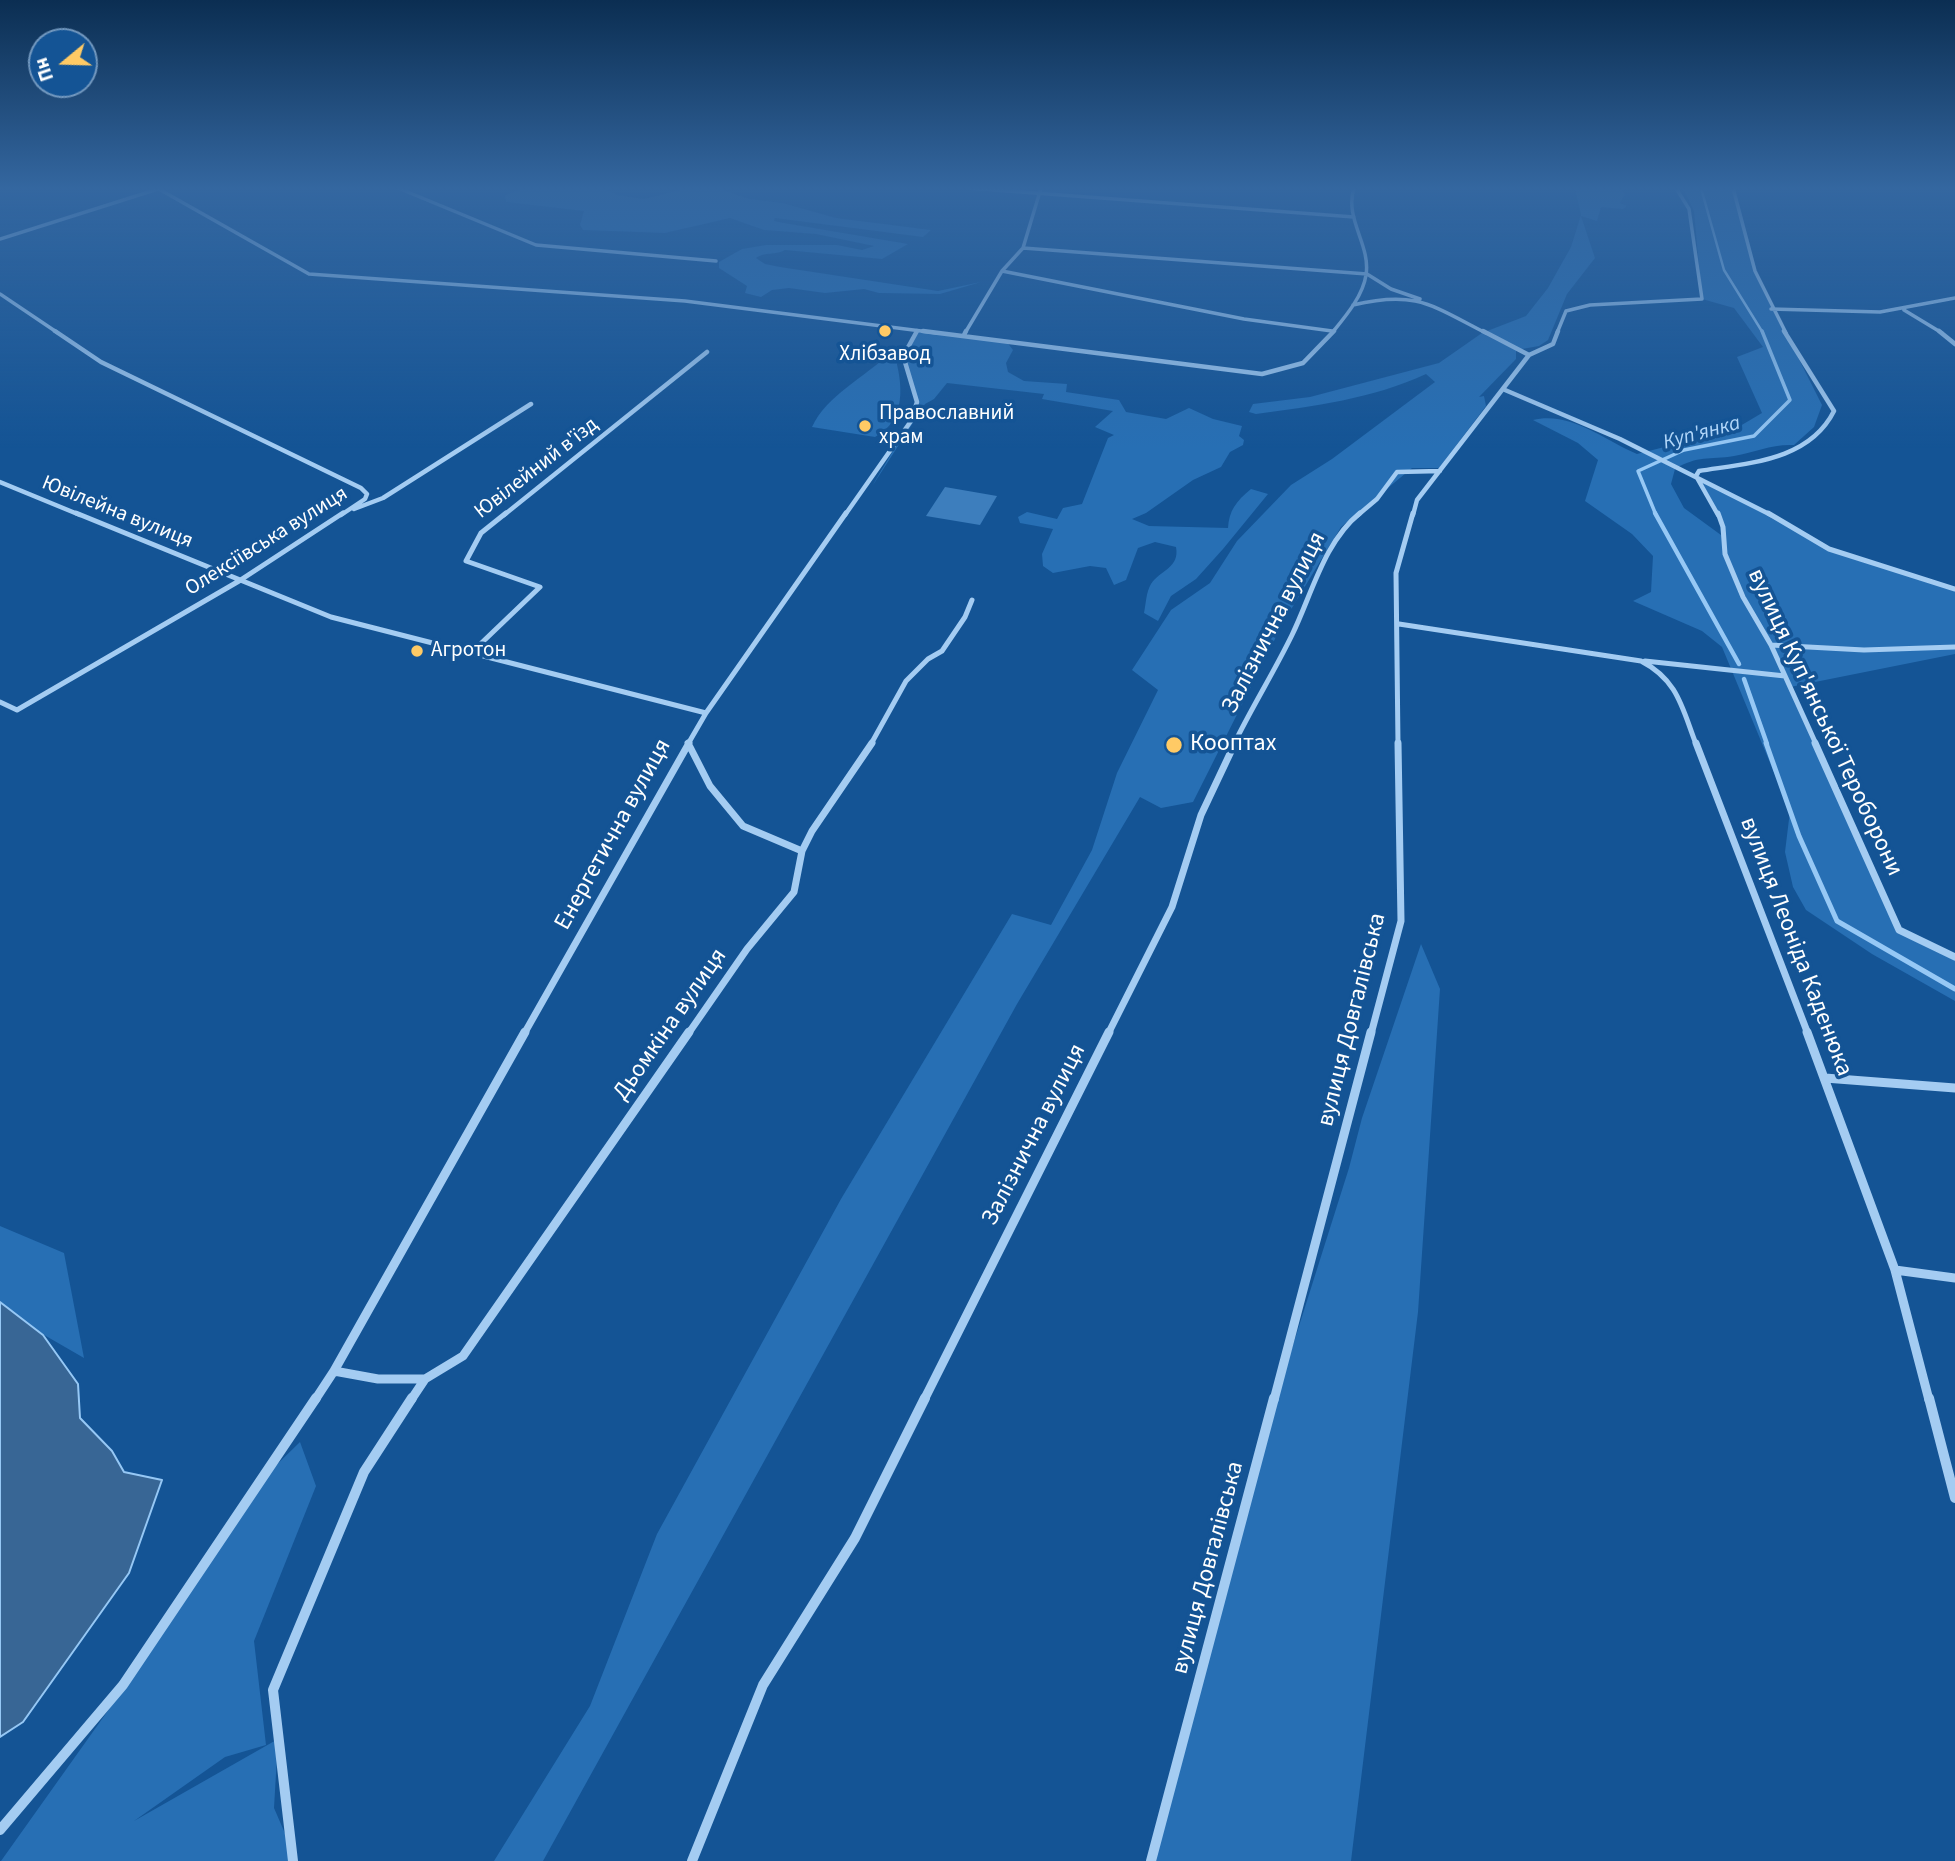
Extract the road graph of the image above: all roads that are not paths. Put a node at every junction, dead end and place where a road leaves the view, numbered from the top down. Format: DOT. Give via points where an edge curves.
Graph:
graph roads {
  1 [pos="1367,274"];
  2 [pos="321,275"];
  3 [pos="1000,275"];
  4 [pos="1021,275"];
  5 [pos="1368,275"];
  6 [pos="1699,275"];
  7 [pos="1757,275"];
  8 [pos="0,294"];
  9 [pos="1955,298"];
  10 [pos="1420,299"];
  11 [pos="1353,305"];
  12 [pos="1771,309"];
  13 [pos="1904,310"];
  14 [pos="917,331"];
  15 [pos="1332,331"];
  16 [pos="964,335"];
  17 [pos="1955,344"];
  18 [pos="707,352"];
  19 [pos="1529,355"];
  20 [pos="1505,390"];
  21 [pos="531,404"];
  22 [pos="1440,471"];
  23 [pos="1696,476"];
  24 [pos="0,482"];
  25 [pos="340,515"];
  26 [pos="239,581"];
  27 [pos="1955,589"];
  28 [pos="972,600"];
  29 [pos="1399,624"];
  30 [pos="1770,645"];
  31 [pos="1955,647"];
  32 [pos="471,653"];
  33 [pos="1641,661"];
  34 [pos="1785,676"];
  35 [pos="0,702"];
  36 [pos="706,713"];
  37 [pos="688,743"];
  38 [pos="802,851"];
  39 [pos="1955,957"];
  40 [pos="1825,1078"];
  41 [pos="1955,1088"];
  42 [pos="1895,1270"];
  43 [pos="1955,1278"];
  44 [pos="334,1371"];
  45 [pos="425,1380"];
  46 [pos="1955,1498"];
  47 [pos="0,1830"];
  48 [pos="293,1861"];
  49 [pos="692,1861"];
  50 [pos="1151,1861"];
  1 -- 11 [label="street"];
  2 -- 14 [label="street" via="685,301"];
  3 -- 16 [label="street"];
  4 -- 15 [label="street" via="1244,319"];
  5 -- 10 [label="street"];
  6 -- 19 [label="street, вулиця Довгалівська" via="1702,299 1696,301 1574,307 1566,311 1553,344"];
  7 -- 12 [label="street"];
  8 -- 25 [label="street, Олексіївська вулиця" via="101,362 361,488 367,494 365,499"];
  9 -- 13 [label="street"];
  10 -- 11 [label="street"];
  10 -- 19 [label="street"];
  11 -- 15 [label="street"];
  12 -- 13 [label="street"];
  12 -- 23 [label="street" via="1834,411 1831,422 1822,434 1772,458 1699,471"];
  13 -- 17 [label="street"];
  14 -- 16 [label="street"];
  14 -- 36 [label="street, Енергетична вулиця" via="905,362 917,402 911,421"];
  15 -- 16 [label="street" via="1308,360 1288,370 1262,374"];
  18 -- 32 [label="street, Ювілейний в'їзд" via="481,533 466,561 541,587"];
  19 -- 20 [label="street, вулиця Довгалівська"];
  20 -- 22 [label="street, вулиця Довгалівська"];
  20 -- 23 [label="street"];
  21 -- 25 [label="street" via="383,498"];
  22 -- 29 [label="street, вулиця Довгалівська" via="1417,500 1396,573"];
  22 -- 49 [label="street, Залізнична вулиця" via="1397,471 1377,499 1351,520 1325,559 1201,815 1172,907 855,1538 763,1685"];
  23 -- 27 [label="street" via="1758,506 1829,549"];
  23 -- 30 [label="street, вулиця Куп'янської Тероборони" via="1714,503 1723,527 1725,554"];
  24 -- 26 [label="street, Ювілейна вулиця"];
  25 -- 26 [label="street, Олексіївська вулиця"];
  26 -- 32 [label="street, Ювілейна вулиця" via="331,617"];
  26 -- 35 [label="street, Олексіївська вулиця" via="17,709"];
  28 -- 38 [label="street, Дьомкіна вулиця" via="942,651 906,681 863,758"];
  29 -- 33 [label="street, вулиця Леоніда Каденюка"];
  29 -- 50 [label="street, вулиця Довгалівська" via="1401,920"];
  30 -- 31 [label="street" via="1864,650"];
  30 -- 34 [label="street, вулиця Куп'янської Тероборони"];
  32 -- 36 [label="street, Ювілейна вулиця"];
  33 -- 34 [label="street"];
  33 -- 40 [label="street, вулиця Леоніда Каденюка" via="1660,671 1675,689"];
  34 -- 39 [label="street, вулиця Куп'янської Тероборони" via="1899,930"];
  36 -- 37 [label="street, Енергетична вулиця"];
  37 -- 38 [label="street" via="710,786 743,826"];
  37 -- 44 [label="street, Енергетична вулиця"];
  38 -- 45 [label="street, Дьомкіна вулиця" via="794,892 747,949 463,1356"];
  40 -- 41 [label="street"];
  40 -- 42 [label="street, вулиця Леоніда Каденюка"];
  42 -- 43 [label="street"];
  42 -- 46 [label="street, вулиця Леоніда Каденюка"];
  44 -- 45 [label="street" via="378,1379"];
  44 -- 47 [label="street, Енергетична вулиця" via="123,1685"];
  45 -- 48 [label="street" via="364,1472 273,1690"];
}
